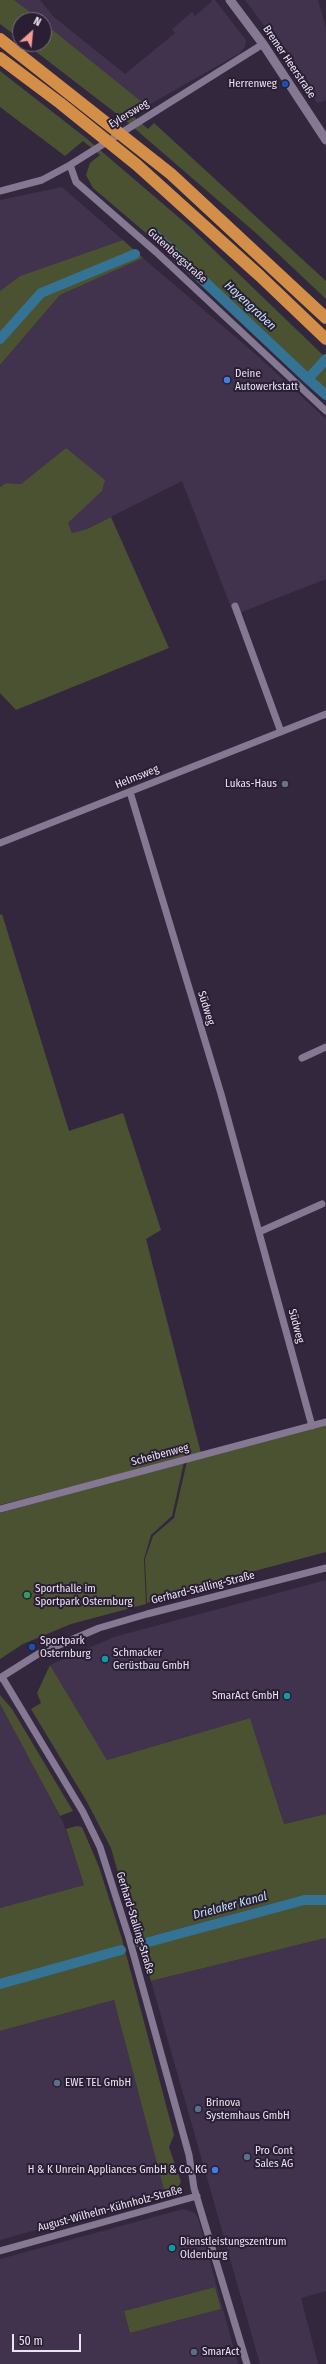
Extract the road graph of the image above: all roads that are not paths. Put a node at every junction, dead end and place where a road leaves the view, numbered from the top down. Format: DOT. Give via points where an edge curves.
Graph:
graph roads {
  1 [pos="230,0"];
  2 [pos="0,38"];
  3 [pos="263,44"];
  4 [pos="0,58"];
  5 [pos="326,140"];
  6 [pos="70,165"];
  7 [pos="0,191"];
  8 [pos="326,318"];
  9 [pos="326,339"];
  10 [pos="326,411"];
  11 [pos="235,606"];
  12 [pos="326,714"];
  13 [pos="281,732"];
  14 [pos="130,792"];
  15 [pos="0,843"];
  16 [pos="326,1047"];
  17 [pos="302,1058"];
  18 [pos="322,1204"];
  19 [pos="259,1232"];
  20 [pos="326,1422"];
  21 [pos="312,1426"];
  22 [pos="0,1509"];
  23 [pos="326,1568"];
  24 [pos="1,1677"];
  25 [pos="197,2196"];
  26 [pos="0,2252"];
  27 [pos="247,2364"];
  1 -- 3 [label="street, Bremer Heerstraße"];
  2 -- 8 [label="highway" via="144,152 213,212"];
  3 -- 5 [label="street, Bremer Heerstraße"];
  3 -- 6 [label="street, Eylersweg"];
  4 -- 9 [label="highway" via="137,165"];
  6 -- 7 [label="street, Eylersweg" via="42,180"];
  6 -- 10 [label="street, Gutenbergstraße" via="76,182 151,247"];
  11 -- 13 [label="street"];
  12 -- 13 [label="street, Helmsweg"];
  13 -- 14 [label="street, Helmsweg"];
  14 -- 15 [label="street, Helmsweg"];
  14 -- 19 [label="street, Südweg" via="221,1094"];
  16 -- 17 [label="street"];
  18 -- 19 [label="street"];
  19 -- 21 [label="street, Südweg"];
  20 -- 21 [label="street, Scheibenweg"];
  21 -- 22 [label="street, Scheibenweg"];
  23 -- 24 [label="street, Gerhard-Stalling-Straße" via="100,1628 38,1654"];
  24 -- 25 [label="street, Gerhard-Stalling-Straße" via="83,1812 100,1847 129,1938 189,2154"];
  25 -- 26 [label="street, August-Wilhelm-Kühnholz-Straße"];
  25 -- 27 [label="street, August-Wilhelm-Kühnholz-Straße"];
}
